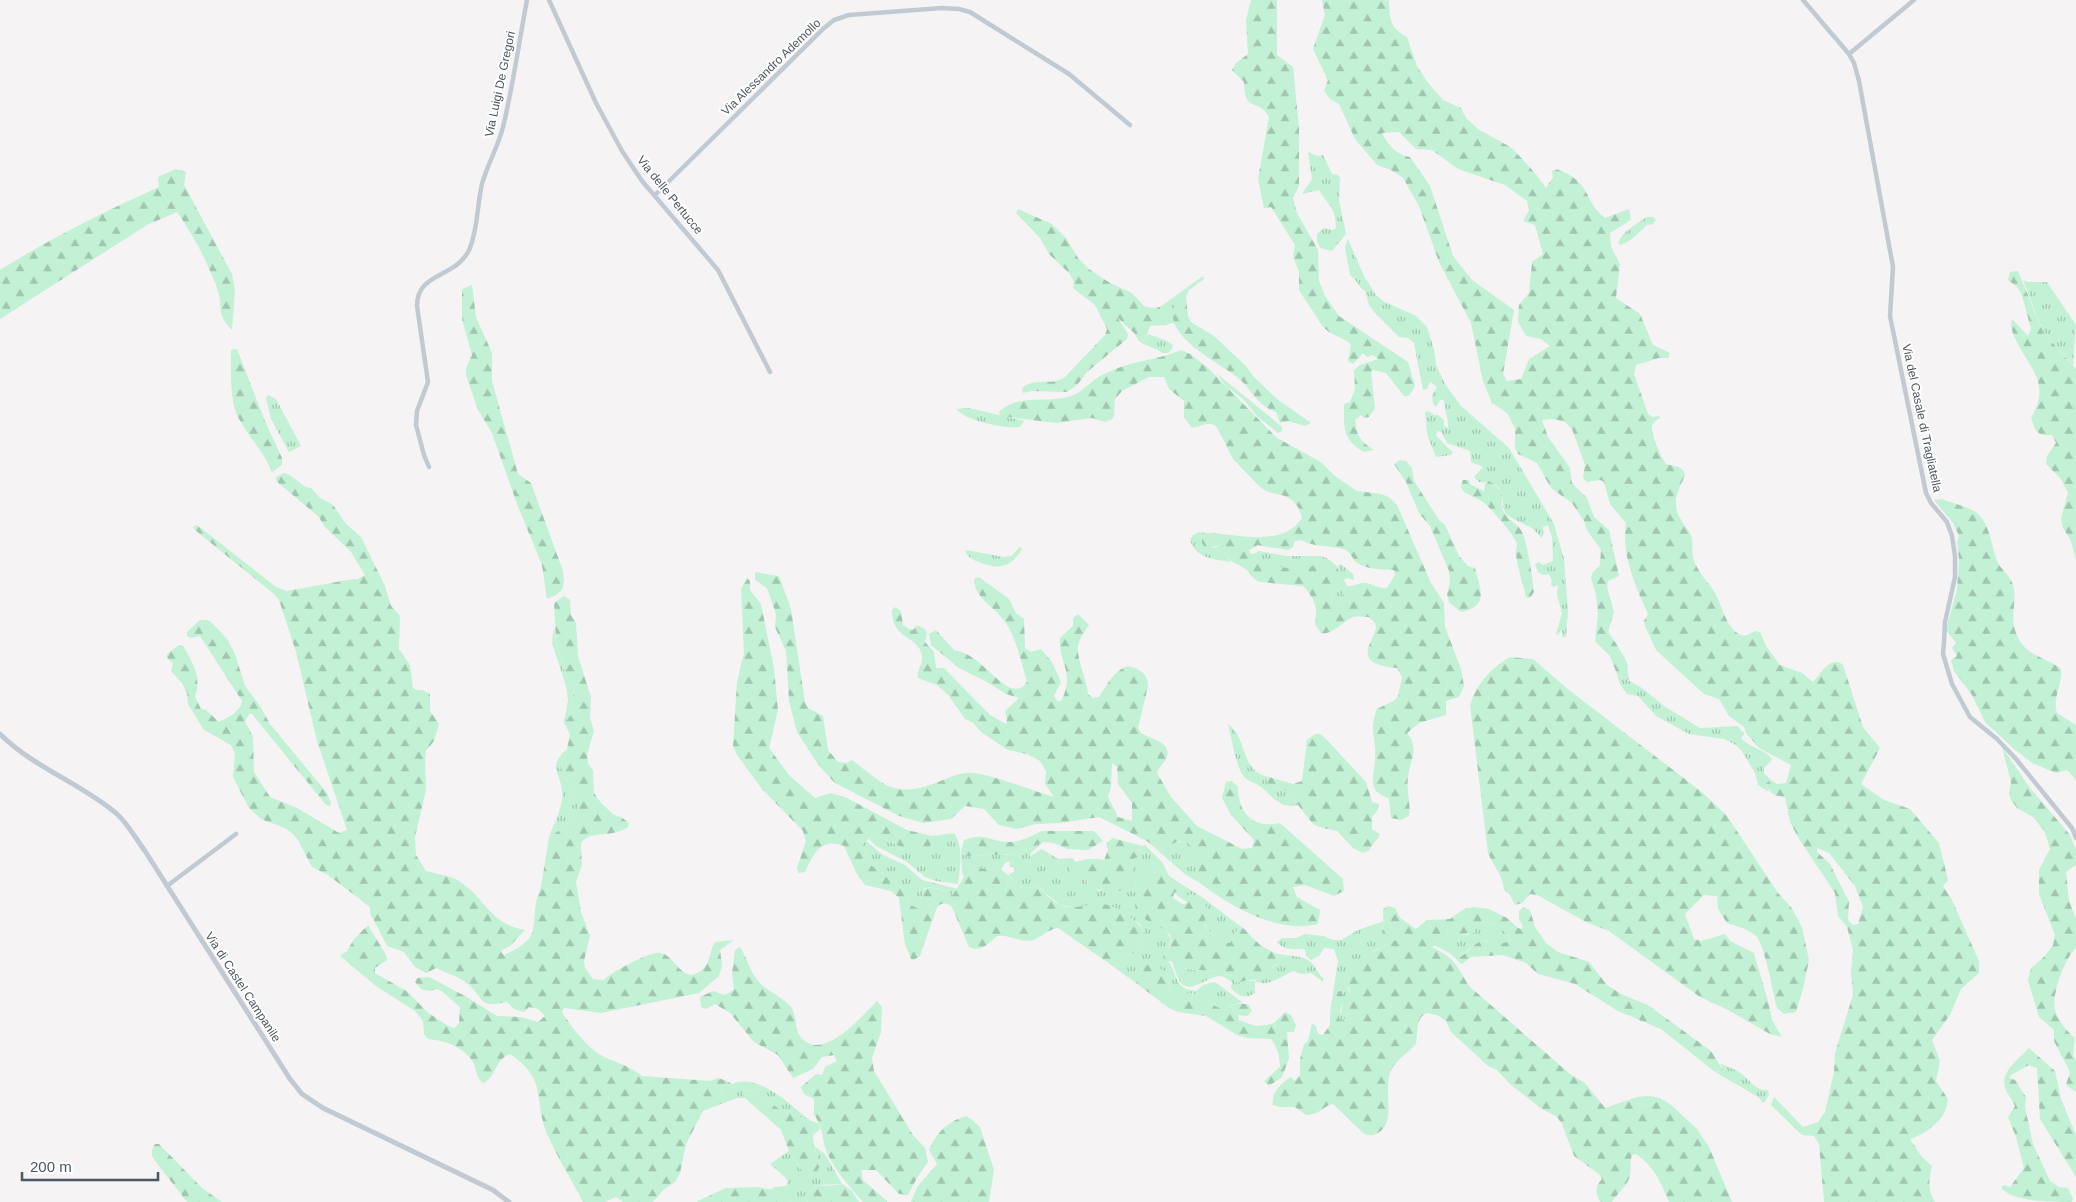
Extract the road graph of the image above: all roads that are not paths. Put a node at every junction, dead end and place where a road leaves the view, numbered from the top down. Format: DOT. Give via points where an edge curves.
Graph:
graph roads {
  1 [pos="527,0"];
  2 [pos="549,0"];
  3 [pos="1803,0"];
  4 [pos="1914,0"];
  5 [pos="1849,54"];
  6 [pos="1130,125"];
  7 [pos="655,195"];
  8 [pos="770,372"];
  9 [pos="429,467"];
  10 [pos="0,734"];
  11 [pos="236,834"];
  12 [pos="2076,838"];
  13 [pos="167,886"];
  14 [pos="508,1202"];
  1 -- 9 [label="street, Via Luigi De Gregori" via="503,125 482,185 472,243 462,260 426,283 418,299 428,382 416,422"];
  2 -- 7 [label="street, Via delle Pertucce" via="611,132 635,171"];
  3 -- 5 [label="street, Via del Casale di Tragliatella"];
  4 -- 5 [label="street"];
  5 -- 12 [label="street, Via del Casale di Tragliatella" via="1859,81 1892,258 1890,316 1926,490 1931,503 1947,522 1954,549 1956,578 1945,622 1944,642 1948,671 1966,713 2016,759 2072,828"];
  6 -- 7 [label="street, Via Alessandro Ademollo" via="1069,74 966,10 939,8 848,15 823,29"];
  7 -- 8 [label="street, Via delle Pertucce" via="718,270"];
  10 -- 13 [label="street, Via di Castel Campanile" via="26,757 116,814"];
  11 -- 13 [label="street"];
  13 -- 14 [label="street, Via di Castel Campanile" via="299,1091 323,1108 493,1190"];
}
